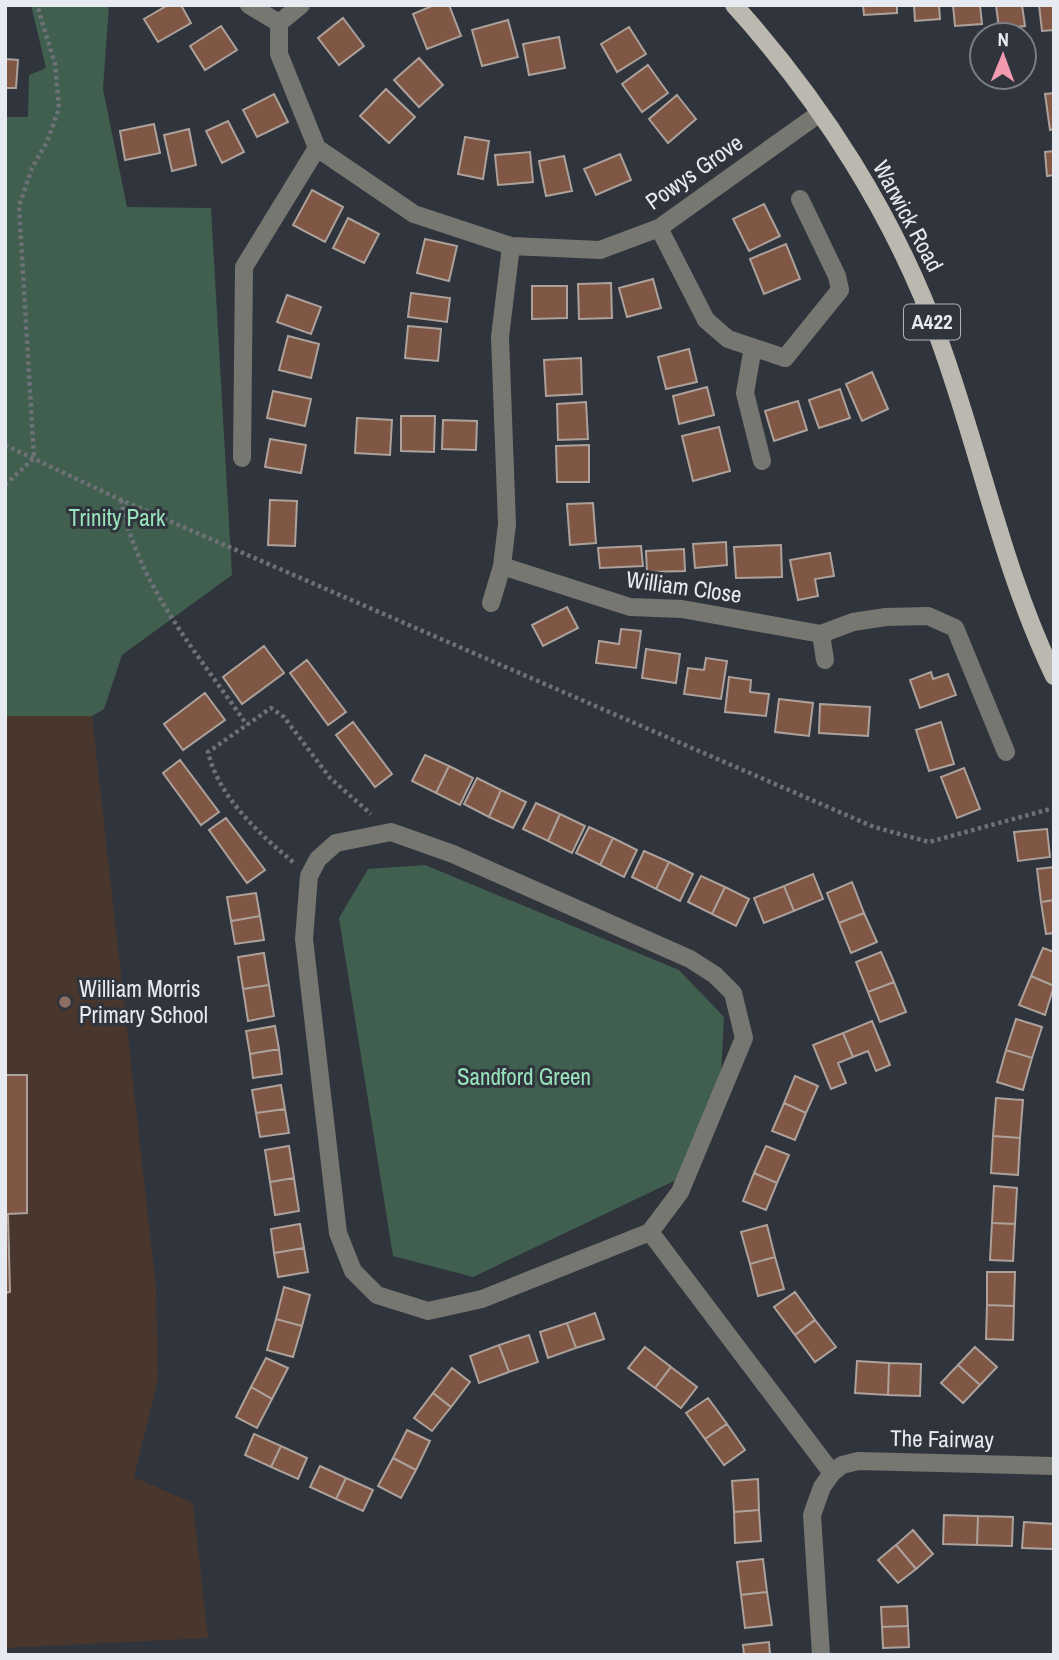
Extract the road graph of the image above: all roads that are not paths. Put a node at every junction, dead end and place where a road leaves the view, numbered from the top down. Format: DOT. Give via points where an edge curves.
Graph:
graph roads {
  1 [pos="249,5"];
  2 [pos="301,5"];
  3 [pos="734,5"];
  4 [pos="279,23"];
  5 [pos="820,113"];
  6 [pos="317,148"];
  7 [pos="800,199"];
  8 [pos="659,228"];
  9 [pos="511,246"];
  10 [pos="753,347"];
  11 [pos="242,458"];
  12 [pos="762,461"];
  13 [pos="502,566"];
  14 [pos="491,603"];
  15 [pos="821,634"];
  16 [pos="825,660"];
  17 [pos="1054,676"];
  18 [pos="1006,752"];
  19 [pos="650,1232"];
  20 [pos="1054,1466"];
  21 [pos="832,1473"];
  22 [pos="821,1655"];
  1 -- 4 [label="street"];
  2 -- 4 [label="street"];
  3 -- 5 [label="main road, Warwick Road / A422"];
  4 -- 6 [label="street" via="279,54"];
  5 -- 8 [label="street, Powys Grove"];
  5 -- 17 [label="main road, Warwick Road / A422" via="912,272 939,340 1007,564"];
  6 -- 9 [label="street, Powys Grove" via="414,214"];
  6 -- 11 [label="street" via="244,267"];
  7 -- 10 [label="street" via="838,276 840,290 785,358"];
  8 -- 9 [label="street, Powys Grove" via="600,250"];
  8 -- 10 [label="street" via="706,320 727,339"];
  9 -- 13 [label="street" via="500,337 507,524"];
  10 -- 12 [label="street" via="745,393"];
  13 -- 14 [label="street"];
  13 -- 15 [label="street, William Close" via="630,607 682,609"];
  15 -- 16 [label="street"];
  15 -- 18 [label="street" via="853,622 886,617 928,616 955,628"];
  19 -- 19 [label="street" via="482,1299 428,1311 377,1295 353,1271 338,1233 304,939 309,876 318,859 336,843 391,832 453,854 690,959 733,993 744,1038 680,1192"];
  19 -- 21 [label="street"];
  20 -- 21 [label="street, The Fairway" via="858,1461"];
  21 -- 22 [label="street" via="812,1515"];
}
